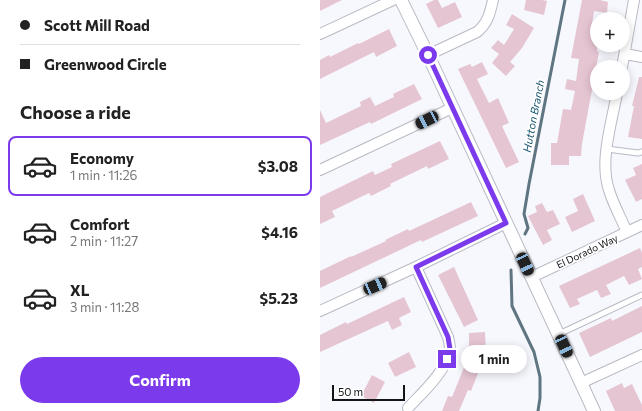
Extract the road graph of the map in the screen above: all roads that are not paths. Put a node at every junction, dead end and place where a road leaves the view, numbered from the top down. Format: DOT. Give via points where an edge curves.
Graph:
graph roads {
  1 [pos="393,0"];
  2 [pos="401,0"];
  3 [pos="493,0"];
  4 [pos="634,0"];
  5 [pos="320,34"];
  6 [pos="625,54"];
  7 [pos="428,55"];
  8 [pos="642,57"];
  9 [pos="624,60"];
  10 [pos="616,100"];
  11 [pos="452,108"];
  12 [pos="607,149"];
  13 [pos="642,152"];
  14 [pos="320,170"];
  15 [pos="506,223"];
  16 [pos="642,225"];
  17 [pos="627,232"];
  18 [pos="416,267"];
  19 [pos="532,278"];
  20 [pos="642,295"];
  21 [pos="320,311"];
  22 [pos="558,334"];
  23 [pos="642,355"];
  24 [pos="581,383"];
  25 [pos="408,408"];
  26 [pos="594,411"];
  1 -- 5 [label="street"];
  2 -- 7 [label="street"];
  3 -- 7 [label="street" via="490,16 483,27"];
  4 -- 6 [label="street"];
  6 -- 8 [label="street"];
  6 -- 9 [label="street"];
  7 -- 11 [label="street"];
  10 -- 12 [label="street"];
  11 -- 14 [label="street"];
  11 -- 15 [label="street"];
  12 -- 13 [label="lane"];
  12 -- 17 [label="street" via="608,189"];
  15 -- 18 [label="street"];
  15 -- 19 [label="street"];
  16 -- 17 [label="street, El Dorado Way"];
  17 -- 19 [label="street, El Dorado Way"];
  18 -- 21 [label="street"];
  18 -- 25 [label="street" via="448,337 450,349 443,367"];
  19 -- 22 [label="street"];
  20 -- 22 [label="lane"];
  22 -- 24 [label="street"];
  23 -- 24 [label="street"];
  24 -- 26 [label="street"];
}
